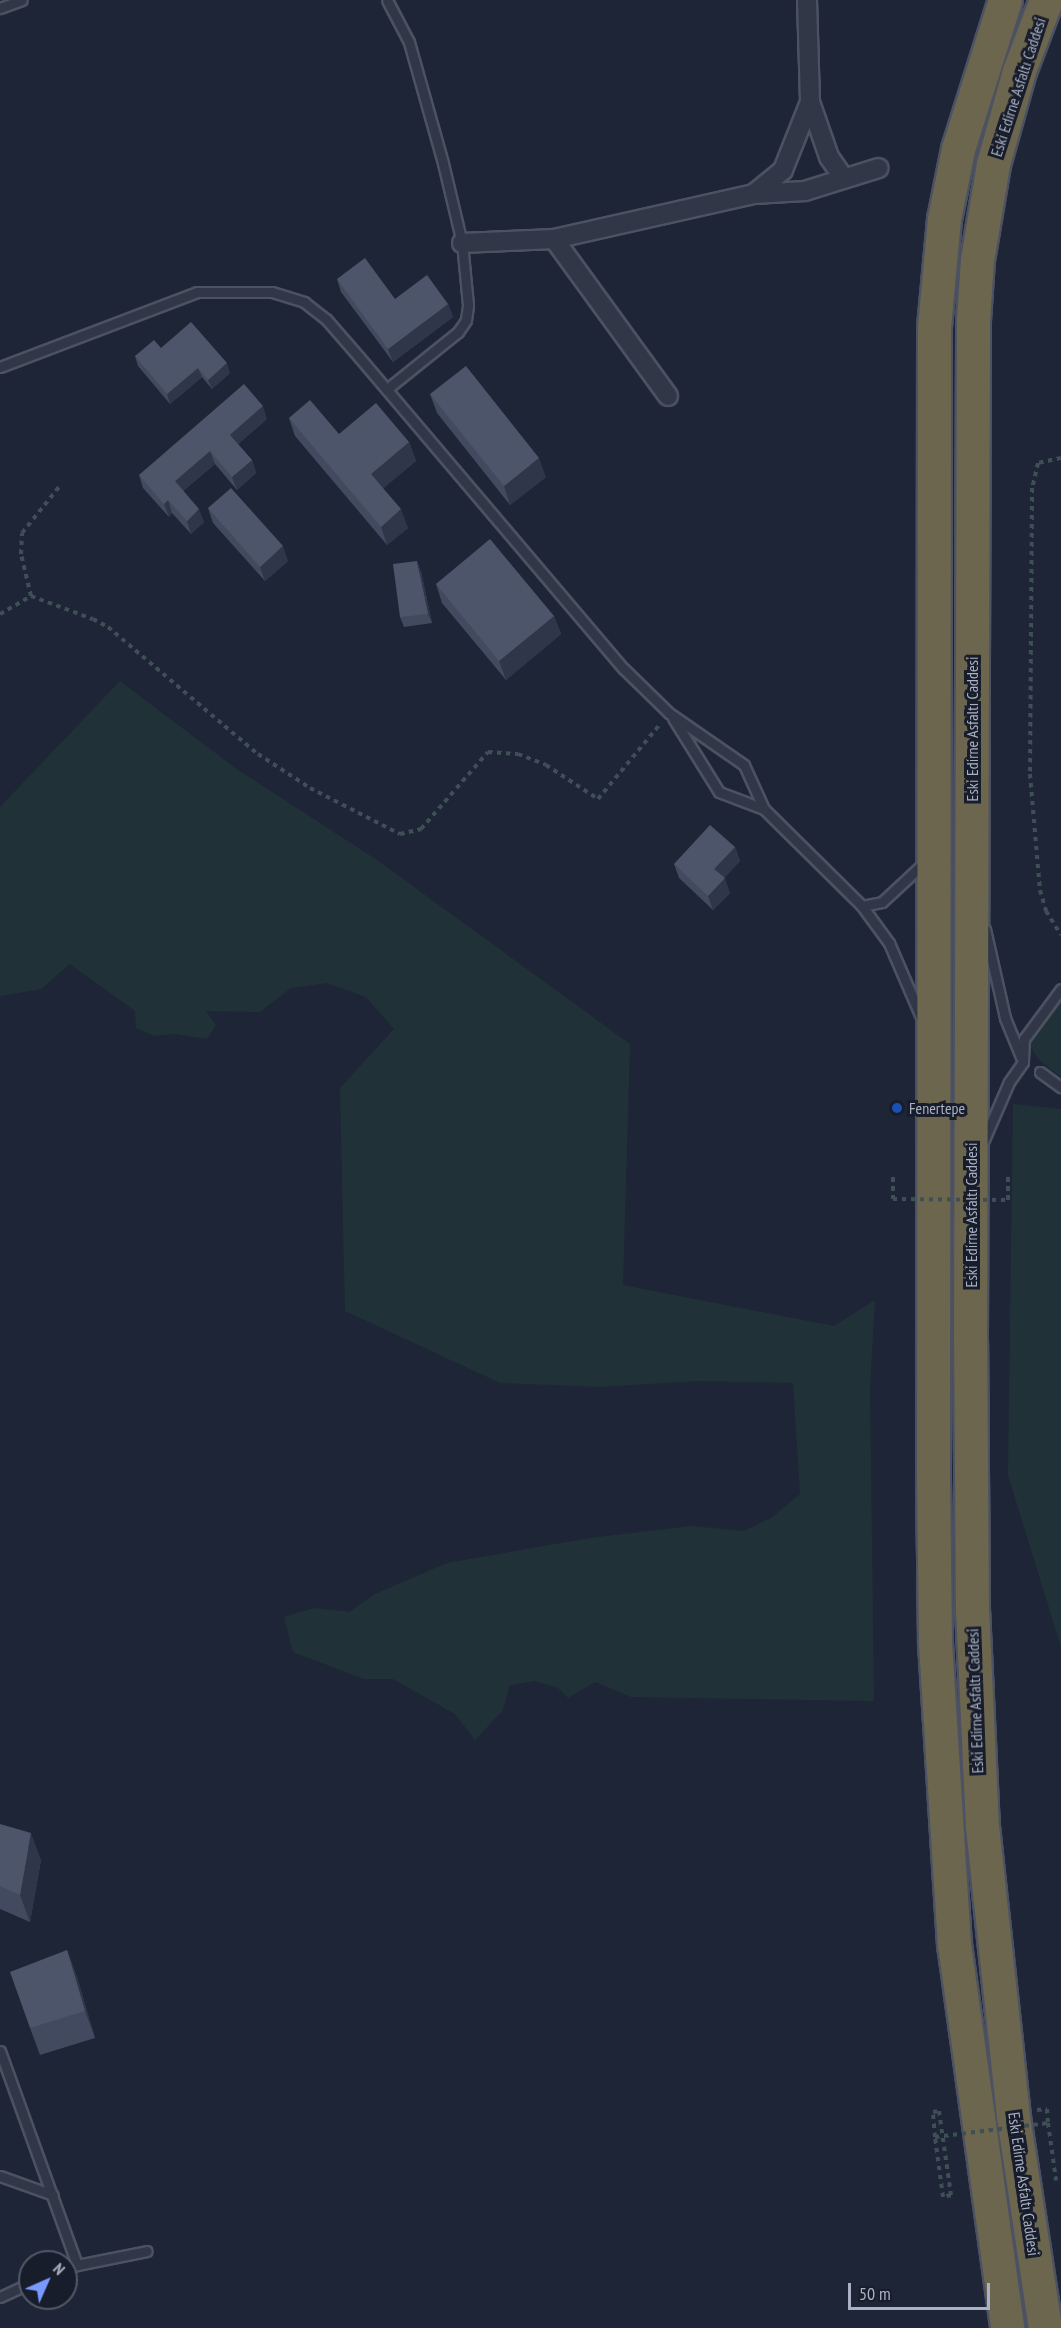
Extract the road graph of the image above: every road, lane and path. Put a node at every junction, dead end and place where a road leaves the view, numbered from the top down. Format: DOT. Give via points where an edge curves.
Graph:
graph roads {
  1 [pos="22,0"];
  2 [pos="387,0"];
  3 [pos="807,0"];
  4 [pos="1005,0"];
  5 [pos="1046,0"];
  6 [pos="0,8"];
  7 [pos="810,102"];
  8 [pos="879,168"];
  9 [pos="843,177"];
  10 [pos="753,194"];
  11 [pos="554,239"];
  12 [pos="462,243"];
  13 [pos="0,367"];
  14 [pos="387,389"];
  15 [pos="668,396"];
  16 [pos="1061,458"];
  17 [pos="59,487"];
  18 [pos="31,596"];
  19 [pos="0,614"];
  20 [pos="669,713"];
  21 [pos="764,810"];
  22 [pos="934,851"];
  23 [pos="971,875"];
  24 [pos="862,906"];
  25 [pos="1061,935"];
  26 [pos="1061,989"];
  27 [pos="1023,1062"];
  28 [pos="934,1065"];
  29 [pos="1040,1072"];
  30 [pos="1061,1087"];
  31 [pos="971,1173"];
  32 [pos="893,1177"];
  33 [pos="1008,1177"];
  34 [pos="0,2050"];
  35 [pos="935,2138"];
  36 [pos="0,2176"];
  37 [pos="1056,2180"];
  38 [pos="52,2195"];
  39 [pos="72,2250"];
  40 [pos="147,2252"];
  41 [pos="78,2265"];
  42 [pos="18,2289"];
  43 [pos="0,2297"];
  44 [pos="1006,2328"];
  45 [pos="1045,2328"];
  1 -- 6 [label="lane"];
  2 -- 12 [label="lane" via="400,19 421,77"];
  3 -- 7 [label="street"];
  4 -- 22 [label="highway" via="958,149 944,219 934,327"];
  5 -- 23 [label="highway, Eski Edirne Asfaltı Caddesi" via="1002,126 977,260 972,365"];
  7 -- 9 [label="street" via="829,157"];
  7 -- 10 [label="street" via="783,170"];
  8 -- 9 [label="street"];
  9 -- 10 [label="street" via="805,191"];
  10 -- 11 [label="street"];
  11 -- 12 [label="street"];
  11 -- 15 [label="street"];
  12 -- 14 [label="lane" via="468,284 463,326"];
  13 -- 14 [label="lane" via="181,296 228,289 272,292 304,302 326,319"];
  14 -- 20 [label="lane" via="624,669"];
  16 -- 25 [label="path" via="1038,463 1032,488 1030,774 1040,890 1046,911"];
  17 -- 18 [label="path" via="22,533 21,554"];
  18 -- 19 [label="path"];
  18 -- 20 [label="path" via="108,627 258,754 310,788 400,834 421,829 488,752 518,754 546,765 598,800"];
  20 -- 21 [label="lane" via="744,765"];
  20 -- 21 [label="lane" via="719,792"];
  21 -- 24 [label="lane"];
  22 -- 24 [label="lane" via="900,889 882,902"];
  22 -- 28 [label="highway"];
  23 -- 27 [label="lane" via="1005,1018"];
  23 -- 31 [label="highway, Eski Edirne Asfaltı Caddesi"];
  24 -- 28 [label="lane" via="889,943 909,982"];
  26 -- 27 [label="lane" via="1024,1039"];
  27 -- 31 [label="lane" via="996,1107"];
  28 -- 44 [label="highway" via="933,1501 944,1820 954,1944"];
  29 -- 30 [label="lane"];
  31 -- 45 [label="highway, Eski Edirne Asfaltı Caddesi" via="972,1611 978,1775 993,1955"];
  32 -- 33 [label="path, bridge" via="893,1199 1008,1200"];
  34 -- 38 [label="lane"];
  35 -- 35 [label="path, bridge" via="944,2197 951,2195 939,2111 933,2112"];
  35 -- 37 [label="path, bridge" via="1048,2123"];
  36 -- 38 [label="lane"];
  38 -- 39 [label="lane"];
  40 -- 41 [label="lane"];
  42 -- 43 [label="lane"];
}
